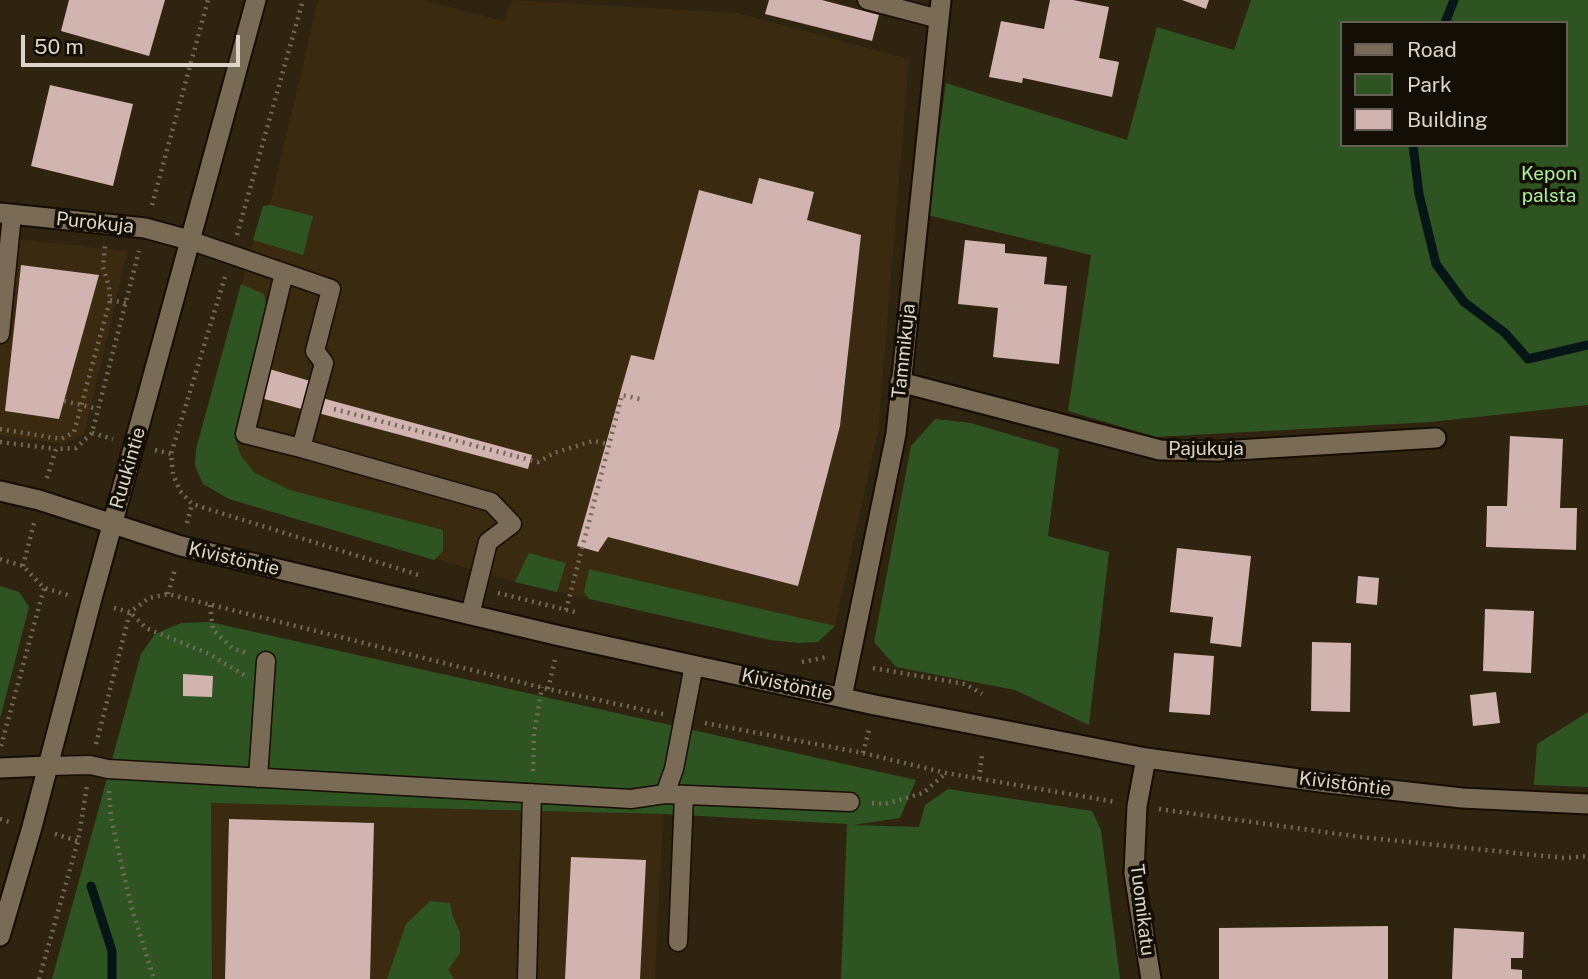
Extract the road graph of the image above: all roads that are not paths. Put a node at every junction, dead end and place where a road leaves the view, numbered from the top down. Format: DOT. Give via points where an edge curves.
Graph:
graph roads {
  1 [pos="256,0"];
  2 [pos="867,0"];
  3 [pos="940,10"];
  4 [pos="6,214"];
  5 [pos="189,240"];
  6 [pos="284,273"];
  7 [pos="0,334"];
  8 [pos="900,382"];
  9 [pos="1436,438"];
  10 [pos="301,448"];
  11 [pos="0,491"];
  12 [pos="113,524"];
  13 [pos="470,615"];
  14 [pos="266,662"];
  15 [pos="694,665"];
  16 [pos="842,697"];
  17 [pos="1146,758"];
  18 [pos="48,766"];
  19 [pos="0,768"];
  20 [pos="258,778"];
  21 [pos="532,793"];
  22 [pos="665,794"];
  23 [pos="684,795"];
  24 [pos="850,802"];
  25 [pos="1588,804"];
  26 [pos="0,936"];
  27 [pos="678,942"];
  28 [pos="527,979"];
  29 [pos="1151,979"];
  1 -- 5 [label="street, Ruukintie"];
  2 -- 3 [label="lane"];
  3 -- 8 [label="street, Tammikuja"];
  4 -- 5 [label="street, Purokuja" via="145,228"];
  4 -- 7 [label="lane"];
  5 -- 6 [label="lane"];
  5 -- 12 [label="street, Ruukintie"];
  6 -- 10 [label="lane" via="331,289 315,351 324,363"];
  6 -- 10 [label="lane" via="245,434"];
  8 -- 9 [label="street, Pajukuja" via="1160,450 1219,451"];
  8 -- 16 [label="street, Tammikuja" via="896,434"];
  10 -- 13 [label="lane" via="491,502 512,524 488,542"];
  11 -- 12 [label="street, Kivistöntie"];
  12 -- 13 [label="street, Kivistöntie" via="181,546"];
  12 -- 18 [label="street, Ruukintie"];
  13 -- 15 [label="street, Kivistöntie"];
  14 -- 20 [label="lane"];
  15 -- 16 [label="street, Kivistöntie"];
  15 -- 22 [label="lane"];
  16 -- 17 [label="street, Kivistöntie"];
  17 -- 25 [label="street, Kivistöntie" via="1462,798"];
  17 -- 29 [label="street, Tuomikatu" via="1137,806 1134,873"];
  18 -- 19 [label="street"];
  18 -- 20 [label="lane"];
  18 -- 26 [label="street, Ruukintie"];
  20 -- 21 [label="lane"];
  21 -- 22 [label="lane" via="631,799"];
  21 -- 28 [label="lane"];
  22 -- 23 [label="lane"];
  23 -- 24 [label="lane"];
  23 -- 27 [label="lane"];
}
